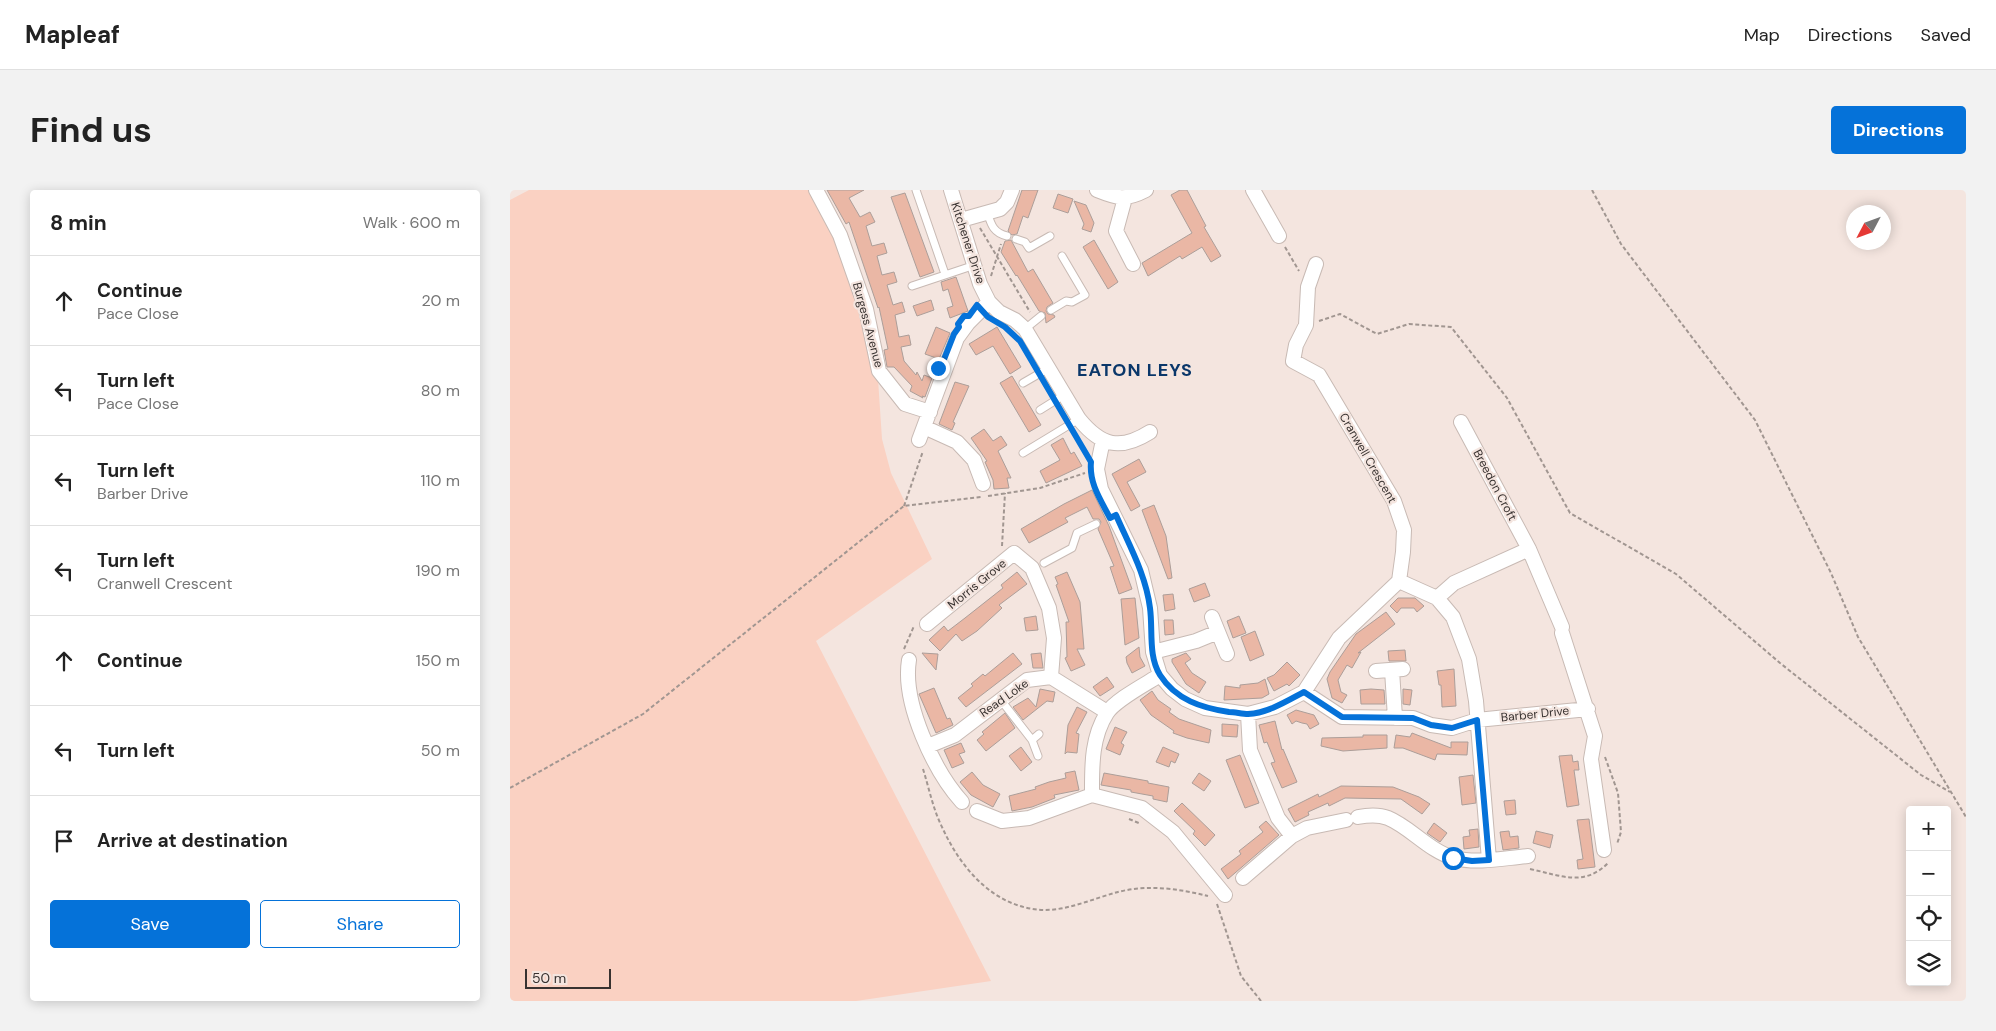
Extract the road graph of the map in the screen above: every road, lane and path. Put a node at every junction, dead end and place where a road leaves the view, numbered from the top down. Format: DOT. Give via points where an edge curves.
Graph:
graph roads {
  1 [pos="816,190"];
  2 [pos="916,190"];
  3 [pos="951,190"];
  4 [pos="1012,190"];
  5 [pos="1097,190"];
  6 [pos="1146,190"];
  7 [pos="1253,190"];
  8 [pos="1592,190"];
  9 [pos="1125,198"];
  10 [pos="974,216"];
  11 [pos="1007,236"];
  12 [pos="1050,236"];
  13 [pos="1279,236"];
  14 [pos="1016,239"];
  15 [pos="1062,256"];
  16 [pos="1133,264"];
  17 [pos="1316,264"];
  18 [pos="975,265"];
  19 [pos="945,274"];
  20 [pos="912,286"];
  21 [pos="1308,287"];
  22 [pos="989,302"];
  23 [pos="1051,310"];
  24 [pos="1034,322"];
  25 [pos="1306,325"];
  26 [pos="1049,368"];
  27 [pos="1023,383"];
  28 [pos="1064,395"];
  29 [pos="1040,410"];
  30 [pos="930,412"];
  31 [pos="1074,422"];
  32 [pos="1461,422"];
  33 [pos="1150,432"];
  34 [pos="923,437"];
  35 [pos="1104,440"];
  36 [pos="1023,453"];
  37 [pos="1094,470"];
  38 [pos="983,484"];
  39 [pos="904,506"];
  40 [pos="1096,524"];
  41 [pos="1528,549"];
  42 [pos="1044,563"];
  43 [pos="1398,580"];
  44 [pos="1437,598"];
  45 [pos="1212,617"];
  46 [pos="927,624"];
  47 [pos="1562,630"];
  48 [pos="1218,632"];
  49 [pos="1153,652"];
  50 [pos="1227,654"];
  51 [pos="909,660"];
  52 [pos="1376,671"];
  53 [pos="1160,675"];
  54 [pos="1051,677"];
  55 [pos="1304,692"];
  56 [pos="1000,699"];
  57 [pos="1588,709"];
  58 [pos="1107,712"];
  59 [pos="1248,714"];
  60 [pos="1395,718"];
  61 [pos="1477,720"];
  62 [pos="1039,734"];
  63 [pos="1032,740"];
  64 [pos="928,746"];
  65 [pos="1604,753"];
  66 [pos="1038,756"];
  67 [pos="922,766"];
  68 [pos="510,788"];
  69 [pos="1950,792"];
  70 [pos="1092,795"];
  71 [pos="962,802"];
  72 [pos="978,811"];
  73 [pos="1966,817"];
  74 [pos="1292,836"];
  75 [pos="1610,853"];
  76 [pos="1489,860"];
  77 [pos="1526,862"];
  78 [pos="1243,878"];
  79 [pos="1225,895"];
  1 -- 30 [label="street, Burgess Avenue" via="840,235 866,309 880,371 905,404"];
  2 -- 19 [label="lane"];
  3 -- 10 [label="street, Kitchener Drive"];
  4 -- 10 [label="street" via="1000,208"];
  5 -- 9 [label="street"];
  6 -- 9 [label="street"];
  7 -- 13 [label="street"];
  8 -- 69 [label="path" via="1622,244 1755,420 1831,573 1858,637"];
  9 -- 16 [label="street" via="1116,231"];
  10 -- 11 [label="lane" via="997,233"];
  10 -- 18 [label="street, Kitchener Drive"];
  10 -- 24 [label="path"];
  12 -- 14 [label="lane" via="1029,248 1026,242"];
  13 -- 21 [label="path"];
  15 -- 23 [label="lane" via="1085,295"];
  17 -- 21 [label="street"];
  18 -- 19 [label="lane"];
  18 -- 22 [label="street, Kitchener Drive"];
  19 -- 20 [label="lane"];
  21 -- 25 [label="street"];
  22 -- 24 [label="street" via="999,312 1015,320"];
  22 -- 30 [label="street" via="957,338"];
  24 -- 26 [label="street"];
  25 -- 43 [label="street, Cranwell Crescent" via="1296,345 1293,361 1319,375 1394,501 1404,530"];
  25 -- 69 [label="path" via="1340,314 1377,334 1409,324 1452,327 1507,398 1570,514 1676,574 1788,669 1921,774"];
  26 -- 27 [label="lane"];
  26 -- 28 [label="street"];
  28 -- 29 [label="lane"];
  28 -- 31 [label="street"];
  30 -- 34 [label="street"];
  31 -- 35 [label="street"];
  31 -- 36 [label="lane"];
  31 -- 37 [label="path"];
  32 -- 41 [label="street, Breedon Croft"];
  33 -- 35 [label="street" via="1121,445"];
  34 -- 38 [label="street" via="957,442 974,460"];
  34 -- 39 [label="path"];
  35 -- 37 [label="street"];
  37 -- 39 [label="path" via="1040,488"];
  37 -- 49 [label="street" via="1111,517 1141,570 1150,608"];
  39 -- 68 [label="path" via="643,714"];
  40 -- 42 [label="lane" via="1077,533 1072,548"];
  41 -- 44 [label="street" via="1454,583"];
  41 -- 47 [label="street, Breedon Croft"];
  43 -- 44 [label="street"];
  43 -- 55 [label="street" via="1339,638"];
  44 -- 61 [label="street" via="1453,617 1469,659"];
  45 -- 48 [label="street"];
  46 -- 54 [label="street, Morris Grove" via="1014,553 1032,568 1049,608 1054,638"];
  47 -- 57 [label="street, Barber Drive"];
  48 -- 49 [label="street"];
  48 -- 50 [label="street"];
  49 -- 53 [label="street"];
  51 -- 64 [label="street" via="907,670 913,709"];
  52 -- 60 [label="street" via="1398,670"];
  53 -- 58 [label="street"];
  53 -- 59 [label="street" via="1185,699 1205,708"];
  54 -- 56 [label="street, Read Loke" via="1027,680"];
  54 -- 58 [label="street"];
  55 -- 59 [label="street" via="1276,707"];
  55 -- 60 [label="street, Barber Drive" via="1342,717"];
  56 -- 63 [label="lane"];
  56 -- 64 [label="street, Read Loke" via="955,734"];
  57 -- 61 [label="street, Barber Drive"];
  57 -- 75 [label="street, Barber Drive" via="1595,736 1591,759"];
  58 -- 70 [label="street" via="1092,754"];
  59 -- 74 [label="street" via="1250,750 1278,818"];
  60 -- 61 [label="street, Barber Drive" via="1413,718 1452,728"];
  61 -- 76 [label="street"];
  62 -- 63 [label="lane"];
  63 -- 66 [label="lane"];
  64 -- 71 [label="street" via="950,788"];
  65 -- 75 [label="path" via="1618,794 1621,832"];
  67 -- 79 [label="path" via="941,826 956,856 975,879 997,896 1019,906 1046,910 1121,891 1153,888 1215,897"];
  69 -- 73 [label="path"];
  70 -- 72 [label="street" via="1029,818 1002,821"];
  70 -- 79 [label="street" via="1142,808 1173,832"];
  74 -- 76 [label="street" via="1307,828 1372,814 1388,818 1453,858"];
  74 -- 78 [label="street"];
  75 -- 77 [label="path" via="1599,872 1577,878 1565,878"];
  76 -- 77 [label="street"];
}
